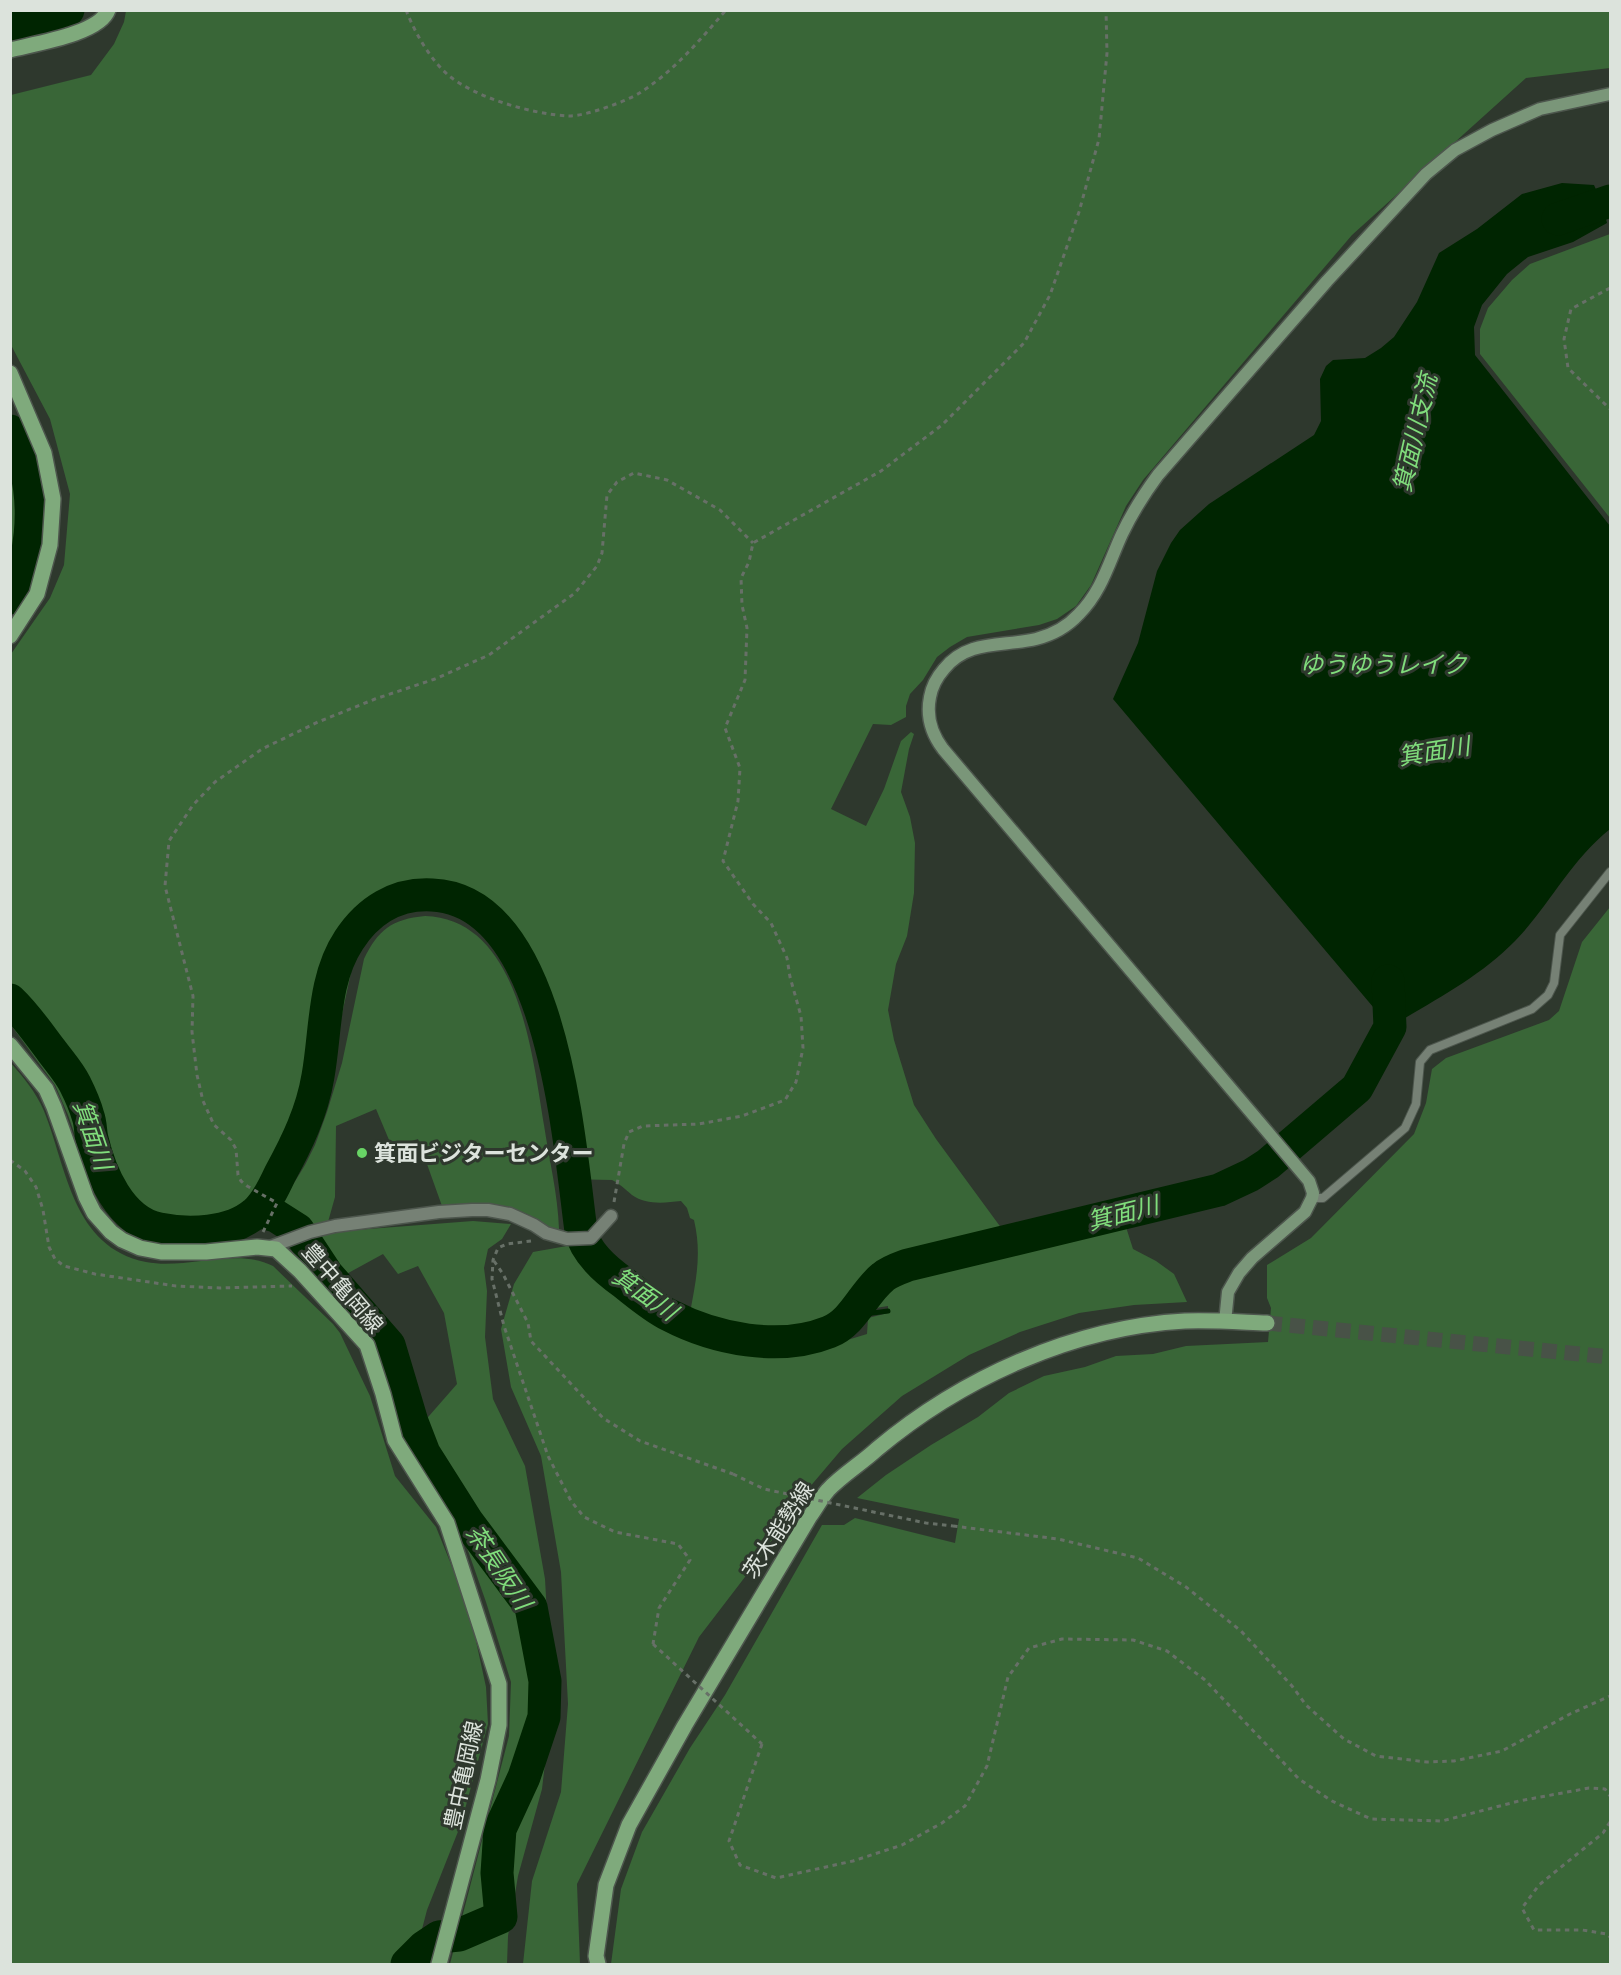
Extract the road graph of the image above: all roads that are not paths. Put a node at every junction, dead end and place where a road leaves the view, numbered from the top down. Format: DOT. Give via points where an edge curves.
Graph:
graph roads {
  1 [pos="108,10"];
  2 [pos="10,50"];
  3 [pos="1611,94"];
  4 [pos="10,373"];
  5 [pos="10,636"];
  6 [pos="1611,872"];
  7 [pos="10,1045"];
  8 [pos="1312,1198"];
  9 [pos="611,1216"];
  10 [pos="270,1247"];
  11 [pos="1220,1321"];
  12 [pos="1267,1323"];
  13 [pos="439,1965"];
  14 [pos="597,1965"];
  1 -- 2 [label="main road" via="87,30"];
  3 -- 8 [label="street" via="1540,109 1455,150 1426,174 1327,280 1149,488 1123,533 1100,586 1080,614 1049,635 978,646 961,654 936,680 930,695 932,731 943,749 1309,1181"];
  4 -- 5 [label="main road" via="44,453 53,499 50,545 37,594"];
  6 -- 8 [label="lane" via="1560,936 1554,983 1543,1001 1430,1050 1420,1062 1416,1104 1406,1128 1323,1198"];
  7 -- 10 [label="main road, 豊中亀岡線" via="46,1089 82,1189 94,1214 111,1232 140,1248 161,1252"];
  8 -- 11 [label="street" via="1305,1212 1239,1273"];
  9 -- 10 [label="street" via="591,1238 567,1239 510,1214 482,1210 370,1221 310,1232"];
  10 -- 13 [label="main road, 豊中亀岡線" via="283,1254 367,1345 395,1440 447,1523 499,1684 497,1736"];
  11 -- 12 [label="main road, 茨木能勢線"];
  11 -- 14 [label="main road, 茨木能勢線" via="1155,1324 1097,1335 997,1371 903,1428 829,1490 685,1725 629,1825 606,1885"];
}
